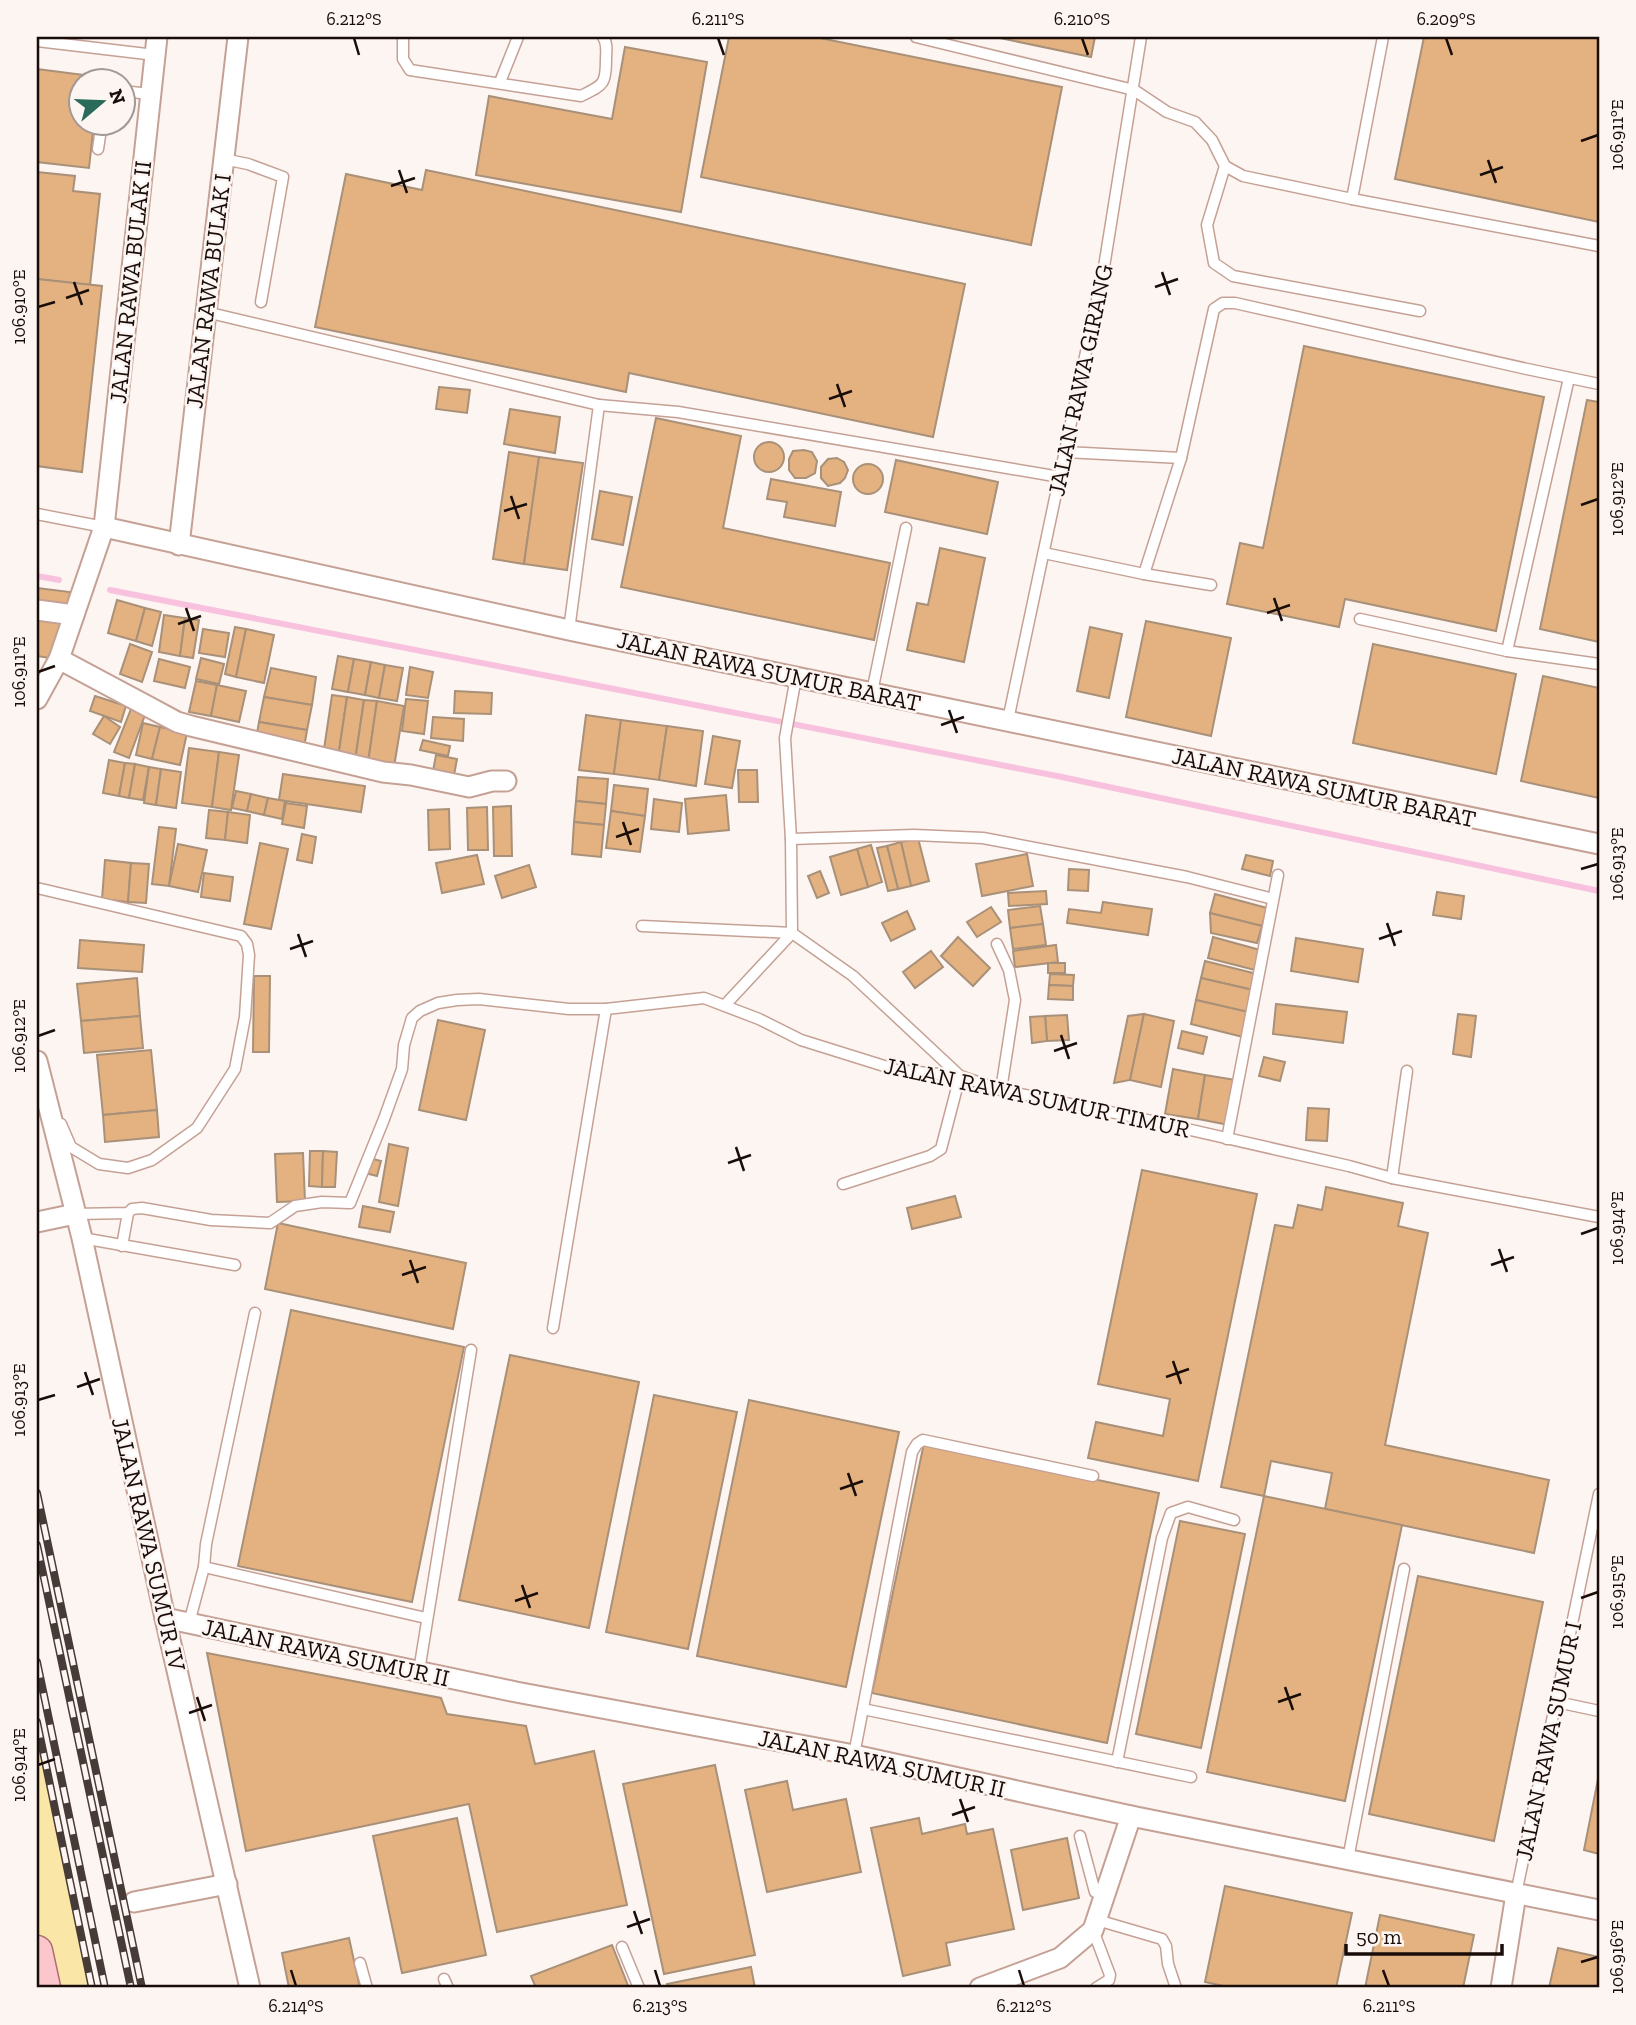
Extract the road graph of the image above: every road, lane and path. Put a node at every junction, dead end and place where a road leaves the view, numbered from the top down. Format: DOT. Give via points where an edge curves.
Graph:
graph roads {
  1 [pos="238,37"];
  2 [pos="403,37"];
  3 [pos="518,37"];
  4 [pos="603,37"];
  5 [pos="916,37"];
  6 [pos="1141,37"];
  7 [pos="1383,37"];
  8 [pos="37,41"];
  9 [pos="156,46"];
  10 [pos="499,82"];
  11 [pos="1134,90"];
  12 [pos="136,93"];
  13 [pos="150,94"];
  14 [pos="100,136"];
  15 [pos="98,149"];
  16 [pos="223,159"];
  17 [pos="1225,166"];
  18 [pos="1352,199"];
  19 [pos="1599,246"];
  20 [pos="261,302"];
  21 [pos="1420,311"];
  22 [pos="206,312"];
  23 [pos="1569,378"];
  24 [pos="1599,384"];
  25 [pos="598,405"];
  26 [pos="1065,452"];
  27 [pos="1181,458"];
  28 [pos="1060,477"];
  29 [pos="37,513"];
  30 [pos="104,527"];
  31 [pos="906,528"];
  32 [pos="179,545"];
  33 [pos="1044,553"];
  34 [pos="1144,574"];
  35 [pos="1211,585"];
  36 [pos="37,610"];
  37 [pos="75,615"];
  38 [pos="1360,619"];
  39 [pos="569,630"];
  40 [pos="1507,651"];
  41 [pos="59,659"];
  42 [pos="1599,664"];
  43 [pos="796,677"];
  44 [pos="872,692"];
  45 [pos="37,699"];
  46 [pos="1008,720"];
  47 [pos="506,781"];
  48 [pos="791,839"];
  49 [pos="1599,844"];
  50 [pos="1278,875"];
  51 [pos="37,888"];
  52 [pos="1273,898"];
  53 [pos="642,926"];
  54 [pos="792,933"];
  55 [pos="997,944"];
  56 [pos="725,1005"];
  57 [pos="606,1009"];
  58 [pos="39,1070"];
  59 [pos="1407,1071"];
  60 [pos="960,1076"];
  61 [pos="1001,1090"];
  62 [pos="1227,1139"];
  63 [pos="1392,1178"];
  64 [pos="843,1184"];
  65 [pos="128,1213"];
  66 [pos="75,1214"];
  67 [pos="1599,1217"];
  68 [pos="37,1222"];
  69 [pos="82,1238"];
  70 [pos="122,1246"];
  71 [pos="235,1265"];
  72 [pos="255,1313"];
  73 [pos="554,1328"];
  74 [pos="471,1350"];
  75 [pos="1093,1476"];
  76 [pos="1599,1494"];
  77 [pos="1234,1520"];
  78 [pos="204,1567"];
  79 [pos="1404,1569"];
  80 [pos="165,1618"];
  81 [pos="426,1618"];
  82 [pos="189,1623"];
  83 [pos="419,1671"];
  84 [pos="1557,1702"];
  85 [pos="863,1709"];
  86 [pos="1599,1711"];
  87 [pos="854,1755"];
  88 [pos="1117,1762"];
  89 [pos="1191,1777"];
  90 [pos="1131,1816"];
  91 [pos="1080,1836"];
  92 [pos="1348,1859"];
  93 [pos="227,1884"];
  94 [pos="1516,1894"];
  95 [pos="1105,1895"];
  96 [pos="134,1902"];
  97 [pos="1599,1910"];
  98 [pos="1095,1925"];
  99 [pos="622,1947"];
  100 [pos="37,1951"];
  101 [pos="360,1963"];
  102 [pos="1005,1984"];
  103 [pos="45,1988"];
  104 [pos="250,1988"];
  105 [pos="367,1988"];
  106 [pos="639,1988"];
  107 [pos="979,1988"];
  108 [pos="1096,1988"];
  109 [pos="1176,1988"];
  110 [pos="1502,1988"];
  1 -- 16 [label="street, JALAN RAWA BULAK I"];
  2 -- 10 [label="lane" via="403,59 410,70"];
  3 -- 10 [label="lane"];
  4 -- 10 [label="lane" via="607,42 606,78 581,96"];
  5 -- 11 [label="lane"];
  6 -- 11 [label="lane, JALAN RAWA GIRANG"];
  7 -- 18 [label="lane"];
  8 -- 9 [label="lane"];
  9 -- 13 [label="street, JALAN RAWA BULAK II"];
  11 -- 17 [label="lane" via="1167,112 1195,122 1212,140"];
  11 -- 26 [label="lane, JALAN RAWA GIRANG" via="1104,268"];
  12 -- 13 [label="lane"];
  13 -- 30 [label="street, JALAN RAWA BULAK II"];
  14 -- 15 [label="lane"];
  16 -- 20 [label="lane" via="283,177"];
  16 -- 22 [label="street, JALAN RAWA BULAK I"];
  17 -- 18 [label="lane" via="1243,176"];
  17 -- 21 [label="lane" via="1207,225 1214,263 1233,275"];
  18 -- 19 [label="lane"];
  22 -- 25 [label="lane"];
  22 -- 32 [label="street, JALAN RAWA BULAK I"];
  23 -- 24 [label="lane"];
  23 -- 27 [label="lane" via="1223,303 1214,309"];
  23 -- 40 [label="lane"];
  25 -- 28 [label="lane" via="678,412"];
  25 -- 39 [label="lane"];
  26 -- 27 [label="lane"];
  26 -- 28 [label="lane, JALAN RAWA GIRANG"];
  27 -- 34 [label="lane"];
  28 -- 33 [label="lane, JALAN RAWA GIRANG"];
  29 -- 30 [label="lane"];
  30 -- 32 [label="street, JALAN RAWA SUMUR BARAT"];
  30 -- 37 [label="street"];
  31 -- 44 [label="lane"];
  32 -- 39 [label="street, JALAN RAWA SUMUR BARAT"];
  33 -- 34 [label="lane"];
  33 -- 46 [label="lane, JALAN RAWA GIRANG"];
  34 -- 35 [label="lane"];
  36 -- 37 [label="street"];
  37 -- 41 [label="street"];
  38 -- 40 [label="lane"];
  39 -- 43 [label="street, JALAN RAWA SUMUR BARAT"];
  40 -- 42 [label="lane"];
  41 -- 45 [label="street"];
  41 -- 47 [label="street" via="177,722 383,772 469,787"];
  43 -- 44 [label="street, JALAN RAWA SUMUR BARAT"];
  43 -- 48 [label="lane" via="785,738"];
  44 -- 46 [label="street, JALAN RAWA SUMUR BARAT"];
  46 -- 49 [label="street, JALAN RAWA SUMUR BARAT"];
  48 -- 52 [label="lane" via="983,838"];
  48 -- 54 [label="lane"];
  50 -- 52 [label="lane"];
  51 -- 58 [label="lane" via="241,936 249,955 245,1017 235,1069 197,1128 152,1160 128,1168 99,1164 71,1147"];
  52 -- 62 [label="lane"];
  53 -- 54 [label="lane"];
  54 -- 56 [label="lane"];
  54 -- 60 [label="lane" via="853,976"];
  55 -- 61 [label="lane" via="1015,1000"];
  56 -- 57 [label="lane, JALAN RAWA SUMUR TIMUR" via="704,998"];
  56 -- 60 [label="lane, JALAN RAWA SUMUR TIMUR" via="801,1040 897,1070"];
  57 -- 65 [label="lane, JALAN RAWA SUMUR TIMUR" via="479,999 438,1003 420,1011 412,1018 402,1069 350,1203 295,1206 270,1223 211,1220 147,1208"];
  57 -- 73 [label="lane"];
  58 -- 66 [label="street, JALAN RAWA SUMUR IV"];
  59 -- 63 [label="lane"];
  60 -- 61 [label="lane, JALAN RAWA SUMUR TIMUR"];
  60 -- 64 [label="lane" via="941,1149"];
  61 -- 62 [label="lane, JALAN RAWA SUMUR TIMUR"];
  62 -- 63 [label="lane, JALAN RAWA SUMUR TIMUR"];
  63 -- 67 [label="lane, JALAN RAWA SUMUR TIMUR"];
  65 -- 66 [label="lane"];
  65 -- 70 [label="lane"];
  66 -- 68 [label="street"];
  66 -- 69 [label="street, JALAN RAWA SUMUR IV"];
  69 -- 70 [label="lane"];
  69 -- 80 [label="street, JALAN RAWA SUMUR IV"];
  70 -- 71 [label="lane"];
  72 -- 78 [label="lane"];
  74 -- 81 [label="lane"];
  75 -- 85 [label="lane" via="923,1440 917,1444 912,1451"];
  76 -- 84 [label="lane, JALAN RAWA SUMUR I"];
  77 -- 88 [label="lane" via="1188,1507 1171,1513"];
  78 -- 81 [label="lane"];
  78 -- 82 [label="lane"];
  79 -- 92 [label="lane"];
  80 -- 82 [label="street, JALAN RAWA SUMUR II"];
  80 -- 93 [label="street, JALAN RAWA SUMUR IV"];
  81 -- 83 [label="lane"];
  82 -- 83 [label="street, JALAN RAWA SUMUR II"];
  83 -- 87 [label="street, JALAN RAWA SUMUR II"];
  84 -- 86 [label="lane"];
  84 -- 94 [label="lane, JALAN RAWA SUMUR I"];
  85 -- 87 [label="lane"];
  85 -- 88 [label="lane"];
  87 -- 90 [label="street, JALAN RAWA SUMUR II"];
  88 -- 89 [label="lane"];
  90 -- 92 [label="street, JALAN RAWA SUMUR II"];
  90 -- 95 [label="street"];
  91 -- 95 [label="lane" via="1095,1892"];
  92 -- 94 [label="street, JALAN RAWA SUMUR II"];
  93 -- 96 [label="street"];
  93 -- 104 [label="street, JALAN RAWA SUMUR IV"];
  94 -- 97 [label="street, JALAN RAWA SUMUR II"];
  94 -- 110 [label="street, JALAN RAWA SUMUR I"];
  95 -- 98 [label="street"];
  98 -- 102 [label="street" via="1060,1958"];
  98 -- 108 [label="lane" via="1110,1976"];
  98 -- 109 [label="lane" via="1162,1939"];
  99 -- 106 [label="lane"];
  100 -- 103 [label="main road"];
  101 -- 105 [label="lane"];
  102 -- 107 [label="street"];
}
